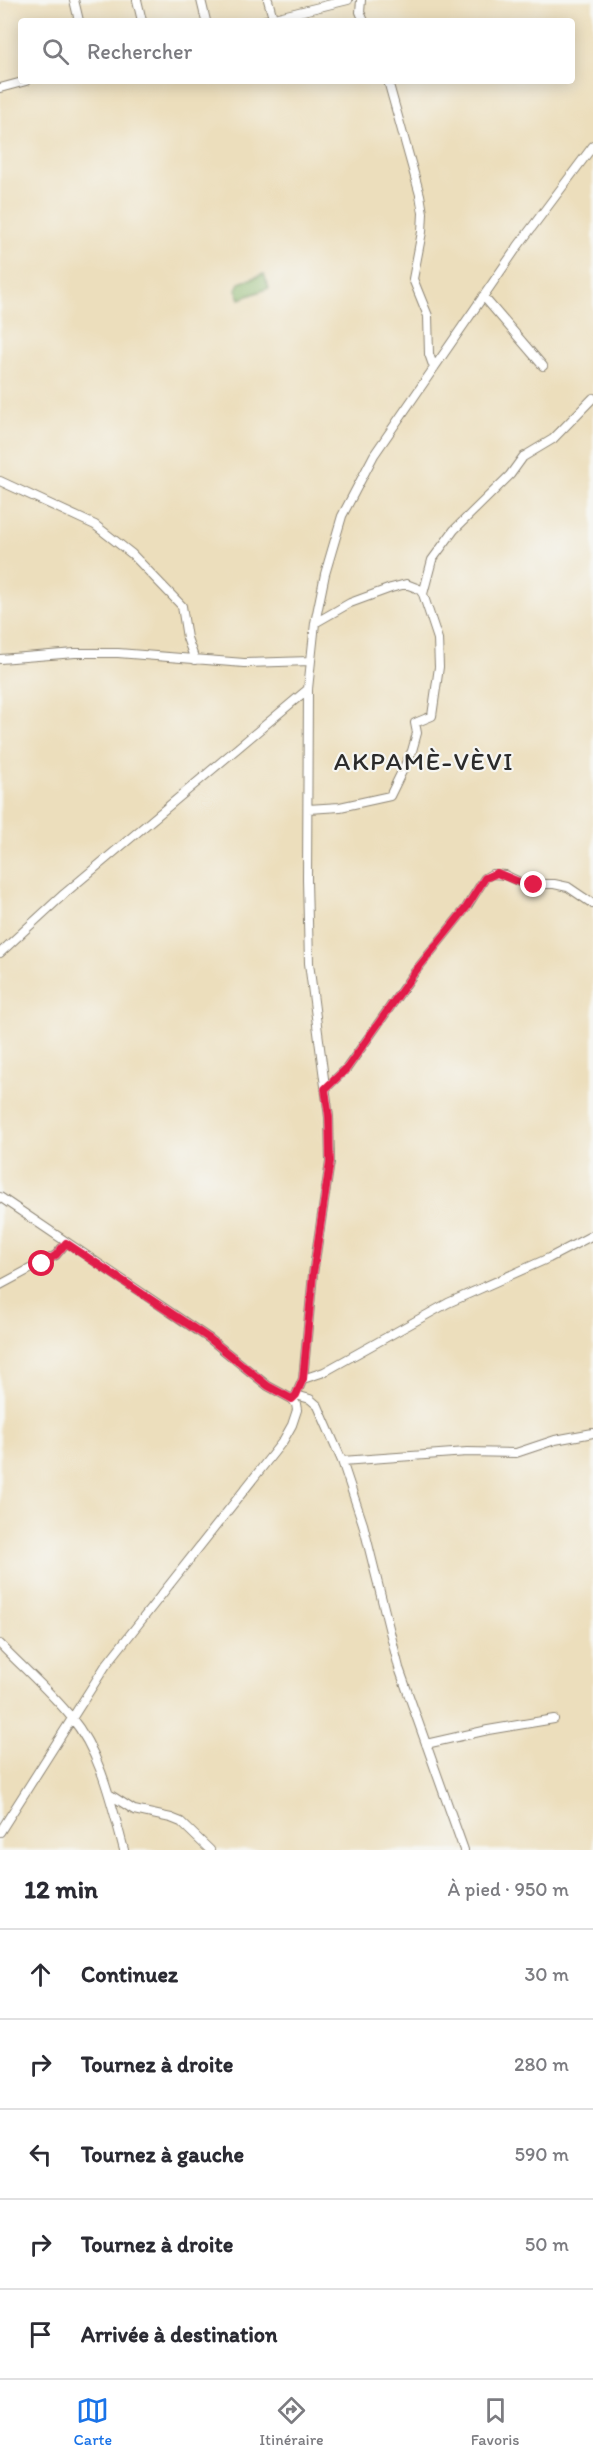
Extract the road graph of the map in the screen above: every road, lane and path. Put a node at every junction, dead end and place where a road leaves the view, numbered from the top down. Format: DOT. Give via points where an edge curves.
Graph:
graph roads {
  1 [pos="74,0"];
  2 [pos="136,0"];
  3 [pos="201,0"];
  4 [pos="268,0"];
  5 [pos="348,0"];
  6 [pos="361,0"];
  7 [pos="78,18"];
  8 [pos="141,18"];
  9 [pos="205,18"];
  10 [pos="273,18"];
  11 [pos="363,18"];
  12 [pos="18,83"];
  13 [pos="389,84"];
  14 [pos="0,88"];
  15 [pos="593,146"];
  16 [pos="483,296"];
  17 [pos="543,366"];
  18 [pos="434,368"];
  19 [pos="593,398"];
  20 [pos="0,481"];
  21 [pos="423,594"];
  22 [pos="315,623"];
  23 [pos="0,659"];
  24 [pos="195,660"];
  25 [pos="310,661"];
  26 [pos="308,690"];
  27 [pos="308,809"];
  28 [pos="593,904"];
  29 [pos="0,953"];
  30 [pos="325,1089"];
  31 [pos="0,1197"];
  32 [pos="593,1235"];
  33 [pos="66,1243"];
  34 [pos="0,1285"];
  35 [pos="303,1379"];
  36 [pos="294,1397"];
  37 [pos="593,1433"];
  38 [pos="342,1461"];
  39 [pos="0,1644"];
  40 [pos="72,1718"];
  41 [pos="554,1719"];
  42 [pos="426,1744"];
  43 [pos="109,1794"];
  44 [pos="0,1832"];
  45 [pos="124,1850"];
  46 [pos="210,1850"];
  47 [pos="464,1850"];
  1 -- 7 [label="street"];
  2 -- 8 [label="street"];
  3 -- 9 [label="street"];
  4 -- 10 [label="street"];
  5 -- 10 [label="street"];
  6 -- 11 [label="street"];
  12 -- 14 [label="street"];
  13 -- 18 [label="street" via="423,213 413,279 428,316 429,354"];
  15 -- 16 [label="street"];
  16 -- 17 [label="street"];
  16 -- 18 [label="street"];
  18 -- 22 [label="street" via="375,455 346,508 334,540"];
  19 -- 21 [label="street" via="553,439 523,457 454,530 432,560"];
  20 -- 24 [label="street" via="95,525 132,554 182,606"];
  21 -- 22 [label="street" via="412,586 400,585 350,603"];
  21 -- 27 [label="street" via="438,639 438,679 432,716 415,723 417,733 401,777 390,796 340,807"];
  22 -- 25 [label="street"];
  23 -- 24 [label="street" via="118,653"];
  24 -- 25 [label="street"];
  25 -- 26 [label="street"];
  26 -- 27 [label="street"];
  26 -- 29 [label="street" via="64,894"];
  27 -- 30 [label="street" via="309,963"];
  28 -- 30 [label="street" via="568,887 524,884 505,875 485,878 347,1068"];
  30 -- 35 [label="street" via="330,1162 313,1274"];
  31 -- 33 [label="street"];
  32 -- 35 [label="street" via="448,1303 324,1372"];
  33 -- 34 [label="street" via="56,1255"];
  33 -- 36 [label="street" via="210,1339 268,1386"];
  35 -- 36 [label="street"];
  36 -- 38 [label="street" via="310,1399 318,1406"];
  36 -- 40 [label="street" via="297,1410 283,1441 106,1665"];
  37 -- 38 [label="street" via="516,1453 467,1452"];
  38 -- 42 [label="street" via="363,1524 399,1668"];
  39 -- 40 [label="street"];
  40 -- 43 [label="street"];
  40 -- 44 [label="street"];
  41 -- 42 [label="street"];
  42 -- 47 [label="street"];
  43 -- 45 [label="street"];
  43 -- 46 [label="street" via="134,1810 181,1822"];
}
